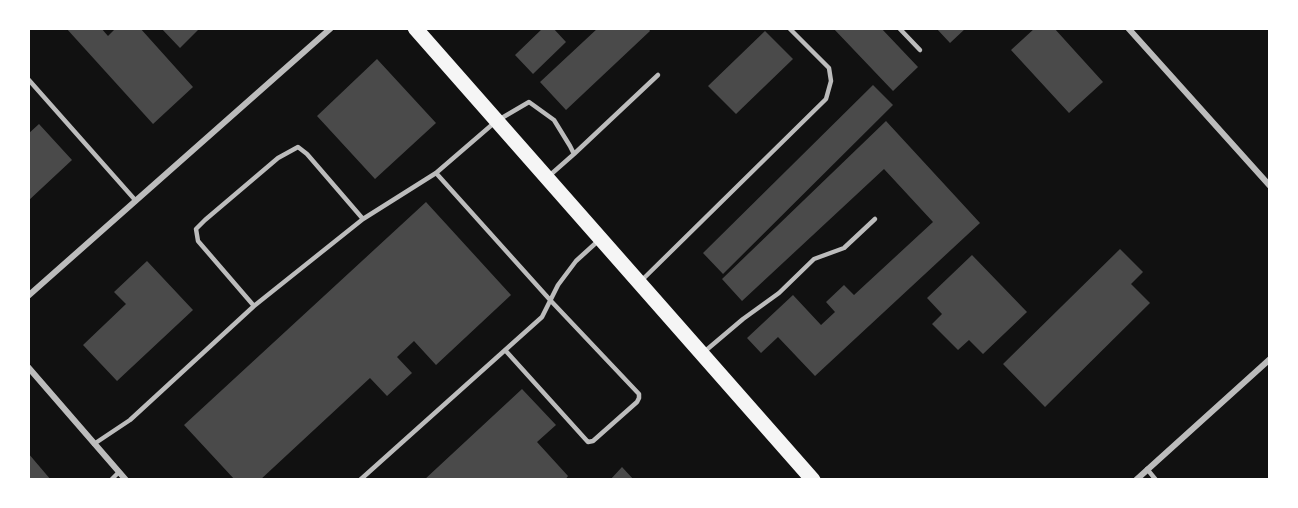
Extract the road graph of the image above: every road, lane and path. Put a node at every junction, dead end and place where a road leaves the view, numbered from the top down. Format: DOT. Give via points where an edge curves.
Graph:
graph roads {
  1 [pos="330,28"];
  2 [pos="415,28"];
  3 [pos="789,28"];
  4 [pos="899,28"];
  5 [pos="1128,28"];
  6 [pos="920,50"];
  7 [pos="658,75"];
  8 [pos="28,79"];
  9 [pos="496,121"];
  10 [pos="574,154"];
  11 [pos="436,173"];
  12 [pos="547,178"];
  13 [pos="1269,186"];
  14 [pos="136,201"];
  15 [pos="363,219"];
  16 [pos="875,219"];
  17 [pos="600,238"];
  18 [pos="639,283"];
  19 [pos="28,296"];
  20 [pos="551,301"];
  21 [pos="254,306"];
  22 [pos="505,350"];
  23 [pos="702,353"];
  24 [pos="1269,359"];
  25 [pos="28,367"];
  26 [pos="94,444"];
  27 [pos="1147,469"];
  28 [pos="119,472"];
  29 [pos="111,480"];
  30 [pos="126,480"];
  31 [pos="360,480"];
  32 [pos="813,480"];
  33 [pos="1136,480"];
  34 [pos="1156,480"];
  1 -- 14 [label="street"];
  2 -- 9 [label="main road"];
  3 -- 18 [label="lane" via="829,68 831,81 826,99"];
  4 -- 6 [label="lane"];
  5 -- 13 [label="street"];
  7 -- 10 [label="lane"];
  8 -- 14 [label="lane"];
  9 -- 10 [label="lane" via="529,102 554,120"];
  9 -- 11 [label="lane"];
  9 -- 12 [label="main road"];
  10 -- 12 [label="lane"];
  11 -- 15 [label="lane"];
  11 -- 20 [label="lane"];
  12 -- 17 [label="main road"];
  14 -- 19 [label="street"];
  15 -- 21 [label="lane"];
  15 -- 21 [label="lane" via="298,147 278,158 196,229 198,241"];
  16 -- 23 [label="lane" via="844,248 814,259 779,293"];
  17 -- 18 [label="main road"];
  17 -- 20 [label="lane" via="576,261"];
  18 -- 23 [label="main road"];
  20 -- 22 [label="lane" via="542,317"];
  20 -- 22 [label="lane" via="639,394 637,402 588,442"];
  21 -- 26 [label="lane" via="130,420"];
  22 -- 31 [label="lane"];
  23 -- 32 [label="main road"];
  24 -- 27 [label="street"];
  25 -- 26 [label="street"];
  26 -- 28 [label="street"];
  27 -- 33 [label="street"];
  27 -- 34 [label="lane"];
  28 -- 29 [label="lane"];
  28 -- 30 [label="street"];
}
